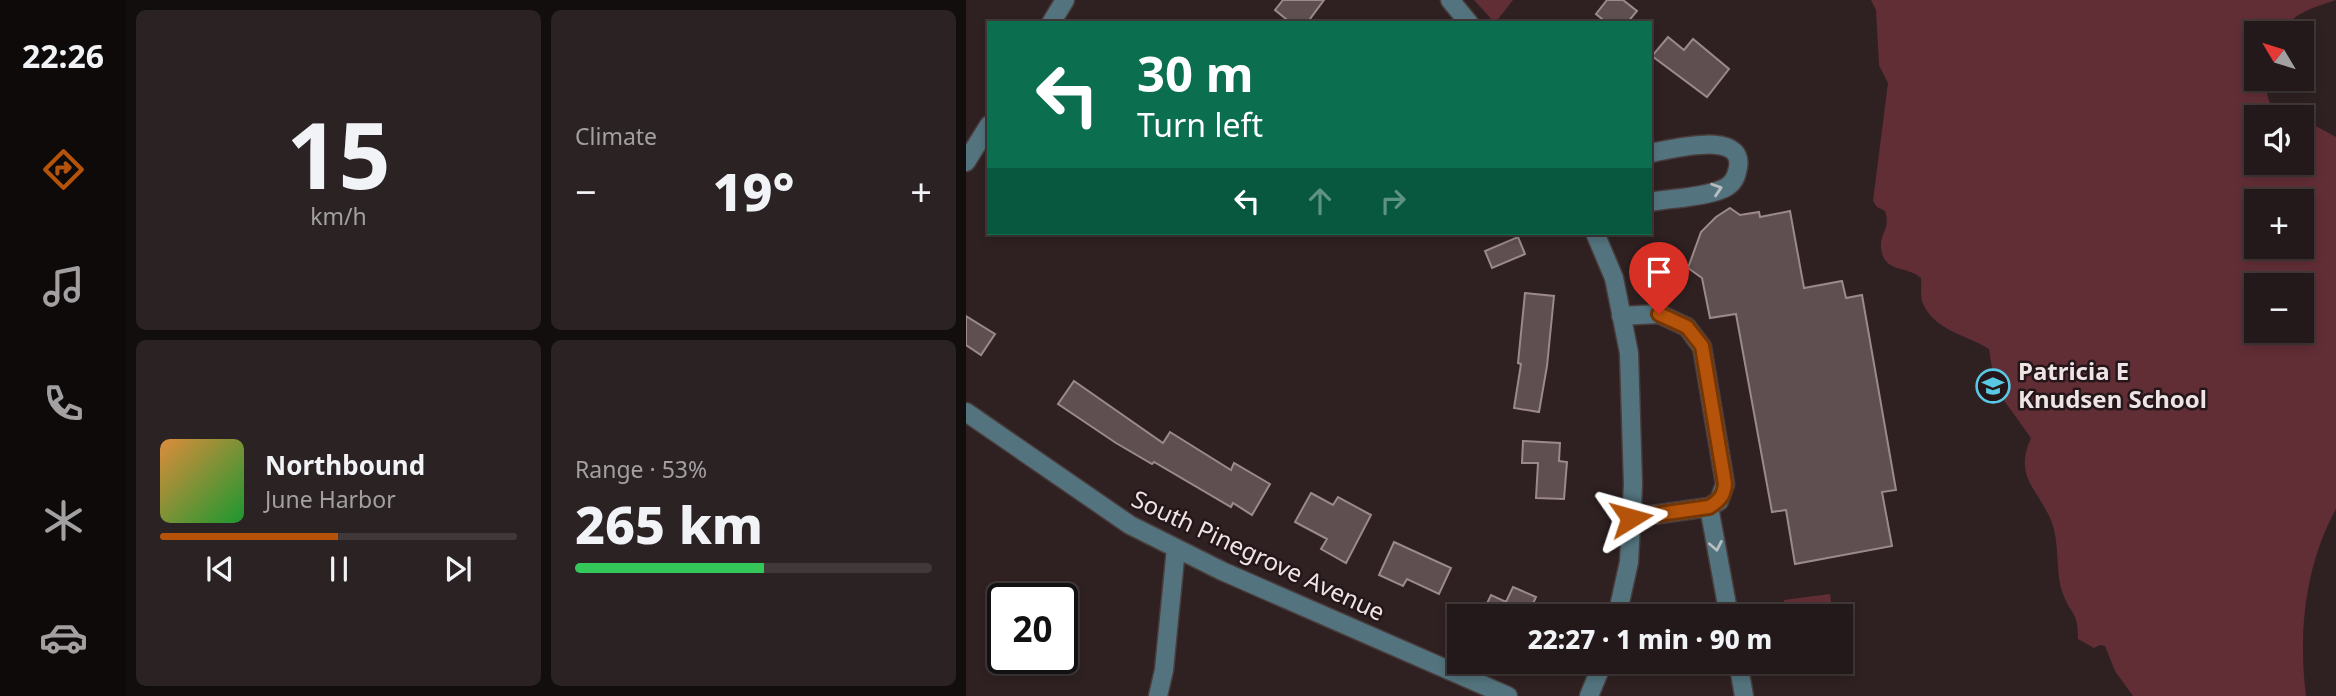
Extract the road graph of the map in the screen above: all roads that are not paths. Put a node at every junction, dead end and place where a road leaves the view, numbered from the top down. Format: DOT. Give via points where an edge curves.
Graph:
graph roads {
  1 [pos="1065,0"];
  2 [pos="1450,0"];
  3 [pos="1052,21"];
  4 [pos="1467,21"];
  5 [pos="987,128"];
  6 [pos="1652,153"];
  7 [pos="966,162"];
  8 [pos="1652,202"];
  9 [pos="1596,235"];
  10 [pos="1621,316"];
  11 [pos="966,412"];
  12 [pos="1709,507"];
  13 [pos="1631,518"];
  14 [pos="1176,548"];
  15 [pos="1620,604"];
  16 [pos="1727,604"];
  17 [pos="1598,674"];
  18 [pos="1740,674"];
  19 [pos="1158,696"];
  20 [pos="1508,696"];
  21 [pos="1589,696"];
  22 [pos="1744,696"];
  1 -- 3 [label="street"];
  2 -- 4 [label="street"];
  5 -- 7 [label="street"];
  8 -- 6 [label="street, one-way" via="1719,191 1732,184 1738,170 1738,157 1720,144"];
  9 -- 10 [label="street" via="1614,278"];
  10 -- 12 [label="street" via="1659,314 1687,327 1702,346 1725,484 1719,501"];
  10 -- 13 [label="street" via="1629,353"];
  11 -- 14 [label="street, South Pinegrove Avenue" via="1130,525"];
  12 -- 13 [label="street"];
  12 -- 16 [label="street, one-way"];
  13 -- 15 [label="street" via="1629,562"];
  14 -- 19 [label="street"];
  14 -- 20 [label="street, South Pinegrove Avenue"];
  17 -- 21 [label="street"];
  18 -- 22 [label="street"];
}
